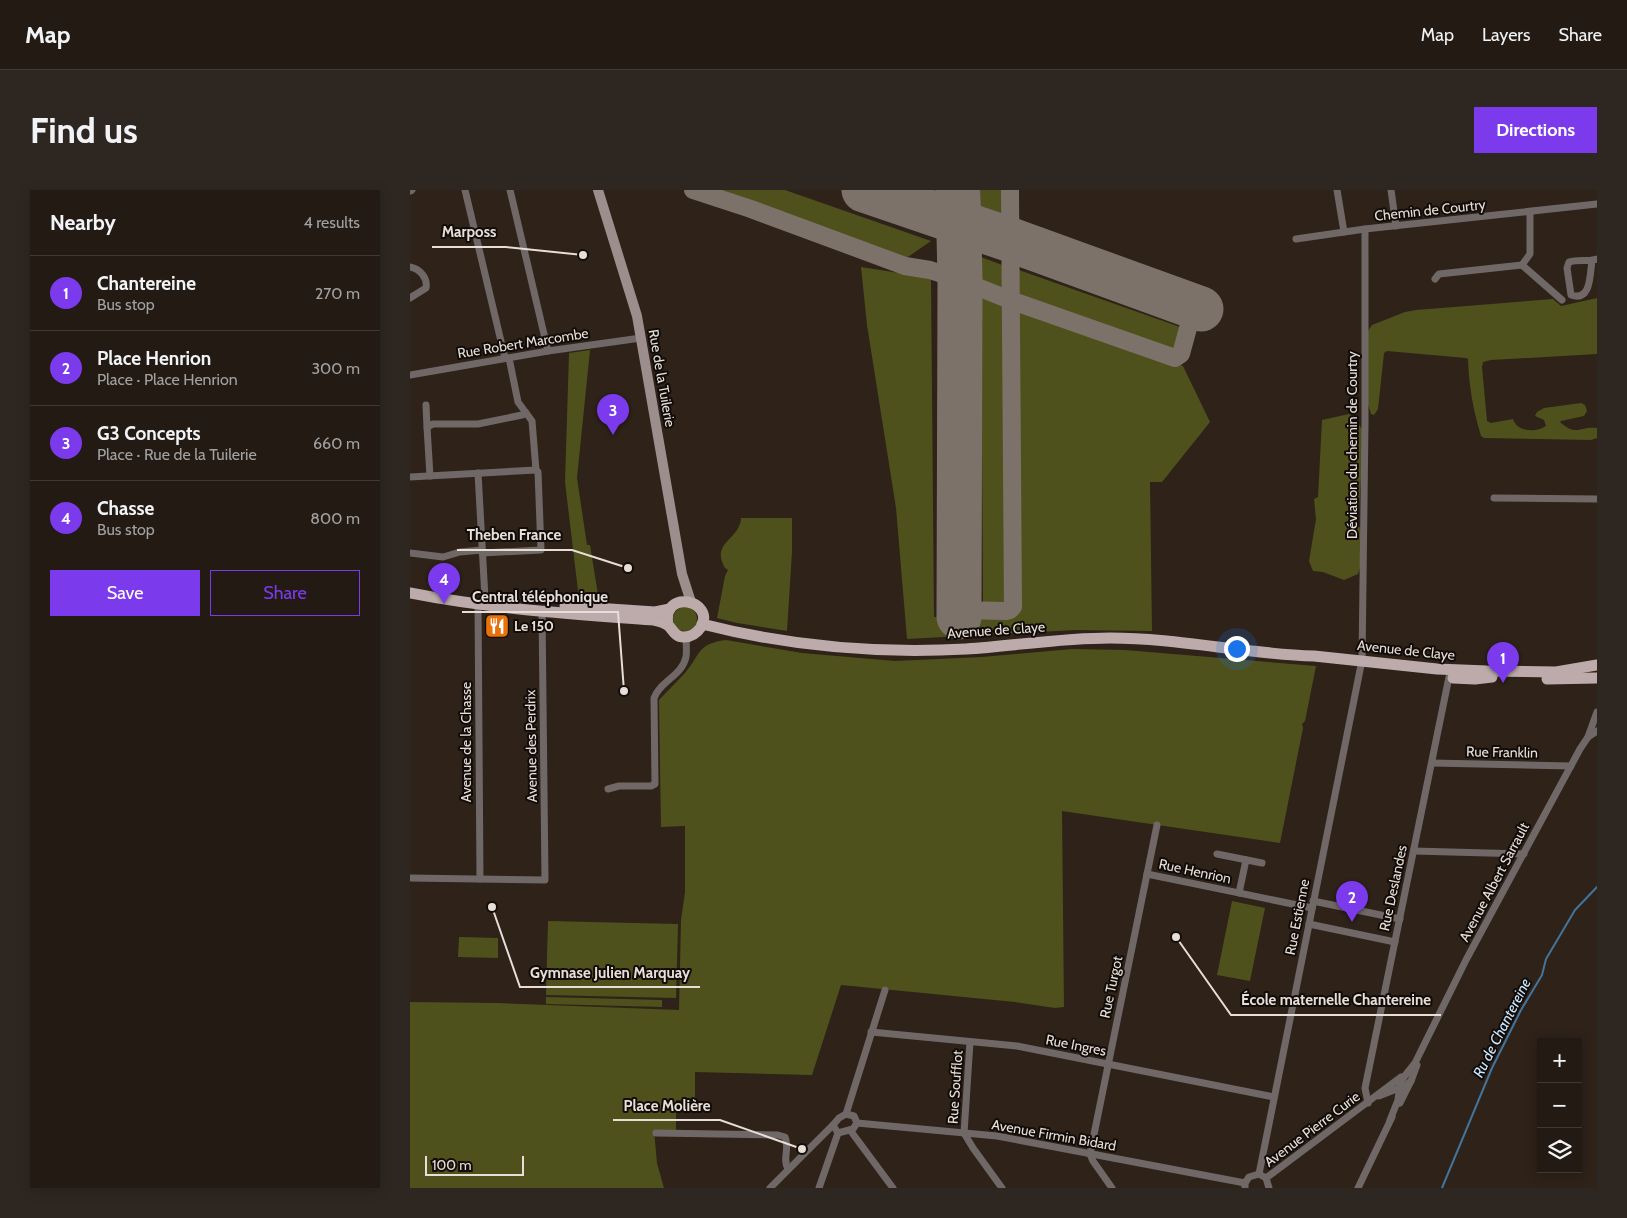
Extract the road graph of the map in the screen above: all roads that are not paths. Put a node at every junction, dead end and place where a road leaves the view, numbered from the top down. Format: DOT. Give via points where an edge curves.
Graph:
graph roads {
  1 [pos="465,190"];
  2 [pos="510,190"];
  3 [pos="598,190"];
  4 [pos="1337,190"];
  5 [pos="1392,190"];
  6 [pos="1597,204"];
  7 [pos="1530,212"];
  8 [pos="1396,226"];
  9 [pos="1365,229"];
  10 [pos="1344,232"];
  11 [pos="1296,239"];
  12 [pos="1595,260"];
  13 [pos="1522,265"];
  14 [pos="410,267"];
  15 [pos="1435,279"];
  16 [pos="410,298"];
  17 [pos="1562,300"];
  18 [pos="641,338"];
  19 [pos="548,352"];
  20 [pos="507,358"];
  21 [pos="410,375"];
  22 [pos="426,405"];
  23 [pos="526,413"];
  24 [pos="427,427"];
  25 [pos="536,470"];
  26 [pos="478,473"];
  27 [pos="430,476"];
  28 [pos="410,477"];
  29 [pos="1494,498"];
  30 [pos="1597,499"];
  31 [pos="482,552"];
  32 [pos="410,553"];
  33 [pos="682,574"];
  34 [pos="410,586"];
  35 [pos="410,593"];
  36 [pos="481,601"];
  37 [pos="691,602"];
  38 [pos="673,606"];
  39 [pos="542,611"];
  40 [pos="702,624"];
  41 [pos="668,625"];
  42 [pos="686,637"];
  43 [pos="1362,663"];
  44 [pos="1597,665"];
  45 [pos="1487,671"];
  46 [pos="1449,677"];
  47 [pos="1597,678"];
  48 [pos="1597,712"];
  49 [pos="1597,731"];
  50 [pos="1588,737"];
  51 [pos="1432,763"];
  52 [pos="1571,766"];
  53 [pos="608,789"];
  54 [pos="1157,825"];
  55 [pos="1414,851"];
  56 [pos="1217,854"];
  57 [pos="1524,854"];
  58 [pos="1246,860"];
  59 [pos="1262,863"];
  60 [pos="1147,874"];
  61 [pos="410,878"];
  62 [pos="480,879"];
  63 [pos="1239,893"];
  64 [pos="1313,904"];
  65 [pos="1400,919"];
  66 [pos="1308,924"];
  67 [pos="1395,942"];
  68 [pos="885,990"];
  69 [pos="871,1032"];
  70 [pos="970,1042"];
  71 [pos="1422,1051"];
  72 [pos="1107,1064"];
  73 [pos="1404,1075"];
  74 [pos="1410,1081"];
  75 [pos="1399,1088"];
  76 [pos="1274,1097"];
  77 [pos="1370,1101"];
  78 [pos="846,1114"];
  79 [pos="1390,1120"];
  80 [pos="857,1123"];
  81 [pos="836,1130"];
  82 [pos="850,1130"];
  83 [pos="656,1133"];
  84 [pos="964,1133"];
  85 [pos="1090,1154"];
  86 [pos="788,1170"];
  87 [pos="1259,1174"];
  88 [pos="1266,1178"];
  89 [pos="1245,1186"];
  90 [pos="770,1188"];
  91 [pos="819,1188"];
  92 [pos="892,1188"];
  93 [pos="1002,1188"];
  94 [pos="1112,1188"];
  95 [pos="1269,1188"];
  96 [pos="1358,1188"];
  1 -- 20 [label="street"];
  2 -- 19 [label="street"];
  3 -- 18 [label="street, Rue de la Tuilerie" via="635,306"];
  4 -- 10 [label="street"];
  5 -- 8 [label="street"];
  6 -- 7 [label="street, Chemin de Courtry"];
  7 -- 8 [label="street, Chemin de Courtry"];
  7 -- 13 [label="street" via="1530,254"];
  8 -- 9 [label="street, Chemin de Courtry"];
  9 -- 10 [label="street, Chemin de Courtry"];
  9 -- 43 [label="street, Déviation du chemin de Courtry"];
  10 -- 11 [label="street, Chemin de Courtry"];
  12 -- 12 [label="street" via="1568,262 1571,295 1578,298 1587,291"];
  13 -- 15 [label="street" via="1439,274"];
  13 -- 17 [label="street"];
  14 -- 16 [label="street" via="421,271 427,283 426,288"];
  18 -- 19 [label="street, Rue Robert Marcombe"];
  18 -- 33 [label="street, Rue de la Tuilerie"];
  19 -- 20 [label="street, Rue Robert Marcombe"];
  20 -- 21 [label="street, Rue Robert Marcombe"];
  20 -- 23 [label="street" via="518,402"];
  22 -- 24 [label="street"];
  23 -- 24 [label="street" via="478,424 450,423"];
  23 -- 25 [label="street" via="533,424"];
  24 -- 27 [label="street"];
  25 -- 26 [label="street"];
  25 -- 31 [label="street" via="541,550"];
  26 -- 27 [label="street"];
  26 -- 31 [label="street, Avenue de la Chasse"];
  27 -- 28 [label="street"];
  29 -- 30 [label="street"];
  31 -- 32 [label="street" via="460,552 443,557"];
  31 -- 36 [label="street, Avenue de la Chasse"];
  33 -- 37 [label="street, Rue de la Tuilerie"];
  33 -- 38 [label="street, Rue de la Tuilerie" via="681,592"];
  34 -- 36 [label="main road"];
  35 -- 36 [label="main road"];
  36 -- 38 [label="main road" via="655,612"];
  36 -- 39 [label="main road"];
  36 -- 62 [label="street, Avenue de la Chasse"];
  37 -- 38 [label="main road"];
  37 -- 40 [label="main road" via="702,613"];
  38 -- 41 [label="main road" via="668,614"];
  39 -- 41 [label="main road" via="654,620"];
  39 -- 62 [label="street, Avenue des Perdrix" via="545,880"];
  40 -- 42 [label="main road" via="698,632"];
  40 -- 43 [label="main road, Avenue de Claye" via="786,640 871,649 965,649 1112,638"];
  41 -- 42 [label="main road" via="675,634"];
  42 -- 53 [label="street" via="686,658 682,667 654,698 655,784"];
  43 -- 45 [label="main road, Avenue de Claye"];
  43 -- 46 [label="main road, Avenue de Claye"];
  43 -- 64 [label="street, Rue Estienne"];
  44 -- 45 [label="main road, Avenue de Claye" via="1556,672"];
  45 -- 46 [label="street, Avenue de Claye" via="1453,673"];
  46 -- 47 [label="main road, Avenue de Claye"];
  46 -- 51 [label="street, Rue Deslandes"];
  48 -- 50 [label="street"];
  49 -- 50 [label="street, Avenue Albert Sarrault"];
  50 -- 52 [label="street, Avenue Albert Sarrault"];
  51 -- 52 [label="street, Rue Franklin"];
  51 -- 55 [label="street, Rue Deslandes"];
  52 -- 57 [label="street, Avenue Albert Sarrault"];
  54 -- 60 [label="street, Rue Turgot"];
  55 -- 57 [label="street"];
  55 -- 65 [label="street, Rue Deslandes"];
  56 -- 58 [label="street, Rue Henrion"];
  57 -- 71 [label="street, Avenue Albert Sarrault"];
  58 -- 59 [label="street, Rue Henrion"];
  58 -- 63 [label="street, Rue Henrion"];
  60 -- 63 [label="street, Rue Henrion"];
  60 -- 72 [label="street, Rue Turgot"];
  61 -- 62 [label="street"];
  63 -- 64 [label="street, Rue Henrion"];
  64 -- 65 [label="street, Rue Henrion"];
  64 -- 66 [label="street, Rue Estienne"];
  65 -- 67 [label="street, Rue Deslandes"];
  66 -- 67 [label="street"];
  66 -- 76 [label="street, Rue Estienne"];
  67 -- 77 [label="street, Rue Deslandes" via="1365,1088"];
  68 -- 69 [label="street"];
  69 -- 70 [label="street, Rue Ingres"];
  69 -- 78 [label="street"];
  70 -- 72 [label="street, Rue Ingres" via="1017,1046"];
  70 -- 84 [label="street, Rue Soufflot"];
  71 -- 73 [label="street, Avenue Albert Sarrault"];
  71 -- 74 [label="street, Avenue Albert Sarrault"];
  72 -- 76 [label="street, Rue Ingres"];
  72 -- 85 [label="street, Rue Turgot"];
  73 -- 75 [label="street, Avenue Albert Sarrault"];
  73 -- 77 [label="street, Avenue Pierre Curie"];
  74 -- 75 [label="street"];
  74 -- 79 [label="street, Avenue Albert Sarrault"];
  75 -- 77 [label="street, Avenue Pierre Curie"];
  75 -- 79 [label="street, Avenue Albert Sarrault"];
  76 -- 87 [label="street, Rue Estienne"];
  77 -- 88 [label="street, Avenue Pierre Curie"];
  78 -- 80 [label="street" via="854,1116"];
  78 -- 81 [label="street"];
  79 -- 96 [label="street, Avenue Albert Sarrault"];
  80 -- 82 [label="street"];
  80 -- 84 [label="street, Avenue Firmin Bidard"];
  81 -- 82 [label="street"];
  81 -- 86 [label="street" via="818,1140"];
  81 -- 91 [label="street"];
  82 -- 92 [label="street"];
  83 -- 86 [label="street" via="778,1135 785,1137 787,1142 785,1159"];
  84 -- 85 [label="street, Avenue Firmin Bidard"];
  84 -- 93 [label="street"];
  85 -- 89 [label="street, Avenue Firmin Bidard"];
  85 -- 94 [label="street"];
  86 -- 90 [label="street"];
  87 -- 88 [label="street"];
  87 -- 89 [label="street" via="1249,1177"];
  88 -- 95 [label="street"];
}
